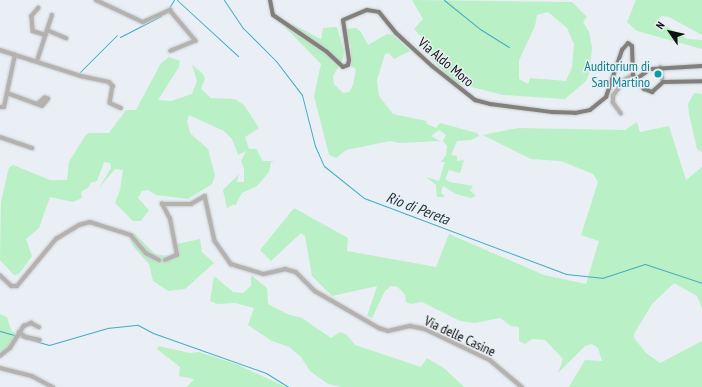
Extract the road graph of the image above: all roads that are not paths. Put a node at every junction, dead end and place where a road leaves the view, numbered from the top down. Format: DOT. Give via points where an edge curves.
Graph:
graph roads {
  1 [pos="96,0"];
  2 [pos="270,0"];
  3 [pos="39,8"];
  4 [pos="52,15"];
  5 [pos="47,30"];
  6 [pos="45,35"];
  7 [pos="66,38"];
  8 [pos="0,50"];
  9 [pos="171,51"];
  10 [pos="15,55"];
  11 [pos="37,61"];
  12 [pos="702,66"];
  13 [pos="661,67"];
  14 [pos="652,69"];
  15 [pos="646,72"];
  16 [pos="634,77"];
  17 [pos="702,81"];
  18 [pos="663,82"];
  19 [pos="7,93"];
  20 [pos="38,104"];
  21 [pos="0,107"];
  22 [pos="121,108"];
  23 [pos="621,114"];
  24 [pos="0,137"];
  25 [pos="32,148"];
  26 [pos="158,260"];
  27 [pos="165,260"];
  28 [pos="0,275"];
  29 [pos="39,327"];
  30 [pos="18,335"];
  31 [pos="40,340"];
  32 [pos="0,356"];
  33 [pos="0,368"];
  34 [pos="53,387"];
  35 [pos="522,387"];
  1 -- 9 [label="street" via="143,22 170,10 196,41"];
  2 -- 16 [label="main road, Via Aldo Moro" via="273,15 323,48 343,67 348,65 349,60 343,20 367,10 379,12 396,33 432,66 475,100 490,104 552,112 575,113 590,110 606,97 622,50 628,43 632,46"];
  3 -- 6 [label="street" via="32,16 33,31"];
  4 -- 5 [label="street"];
  5 -- 6 [label="street"];
  5 -- 7 [label="street"];
  6 -- 11 [label="street"];
  8 -- 10 [label="street"];
  10 -- 11 [label="street"];
  10 -- 19 [label="street"];
  11 -- 22 [label="street" via="80,76 112,83 110,103"];
  12 -- 13 [label="main road"];
  13 -- 14 [label="main road"];
  13 -- 18 [label="street"];
  15 -- 16 [label="main road"];
  16 -- 18 [label="main road" via="650,92"];
  16 -- 23 [label="street" via="624,80 613,96 613,103"];
  17 -- 18 [label="main road"];
  19 -- 20 [label="street"];
  19 -- 21 [label="street" via="4,106"];
  24 -- 25 [label="street"];
  26 -- 28 [label="street" via="146,253 131,235 90,222 79,225 56,239 17,286 12,286"];
  27 -- 35 [label="street, Via delle Casine" via="177,255 170,219 162,204 191,204 205,196 215,241 231,264 264,274 286,269 296,272 315,291 379,328 388,331 410,326 425,329 490,360"];
  29 -- 30 [label="street" via="28,324"];
  30 -- 31 [label="street"];
  30 -- 32 [label="street" via="5,354"];
  33 -- 34 [label="street" via="32,376"];
}
